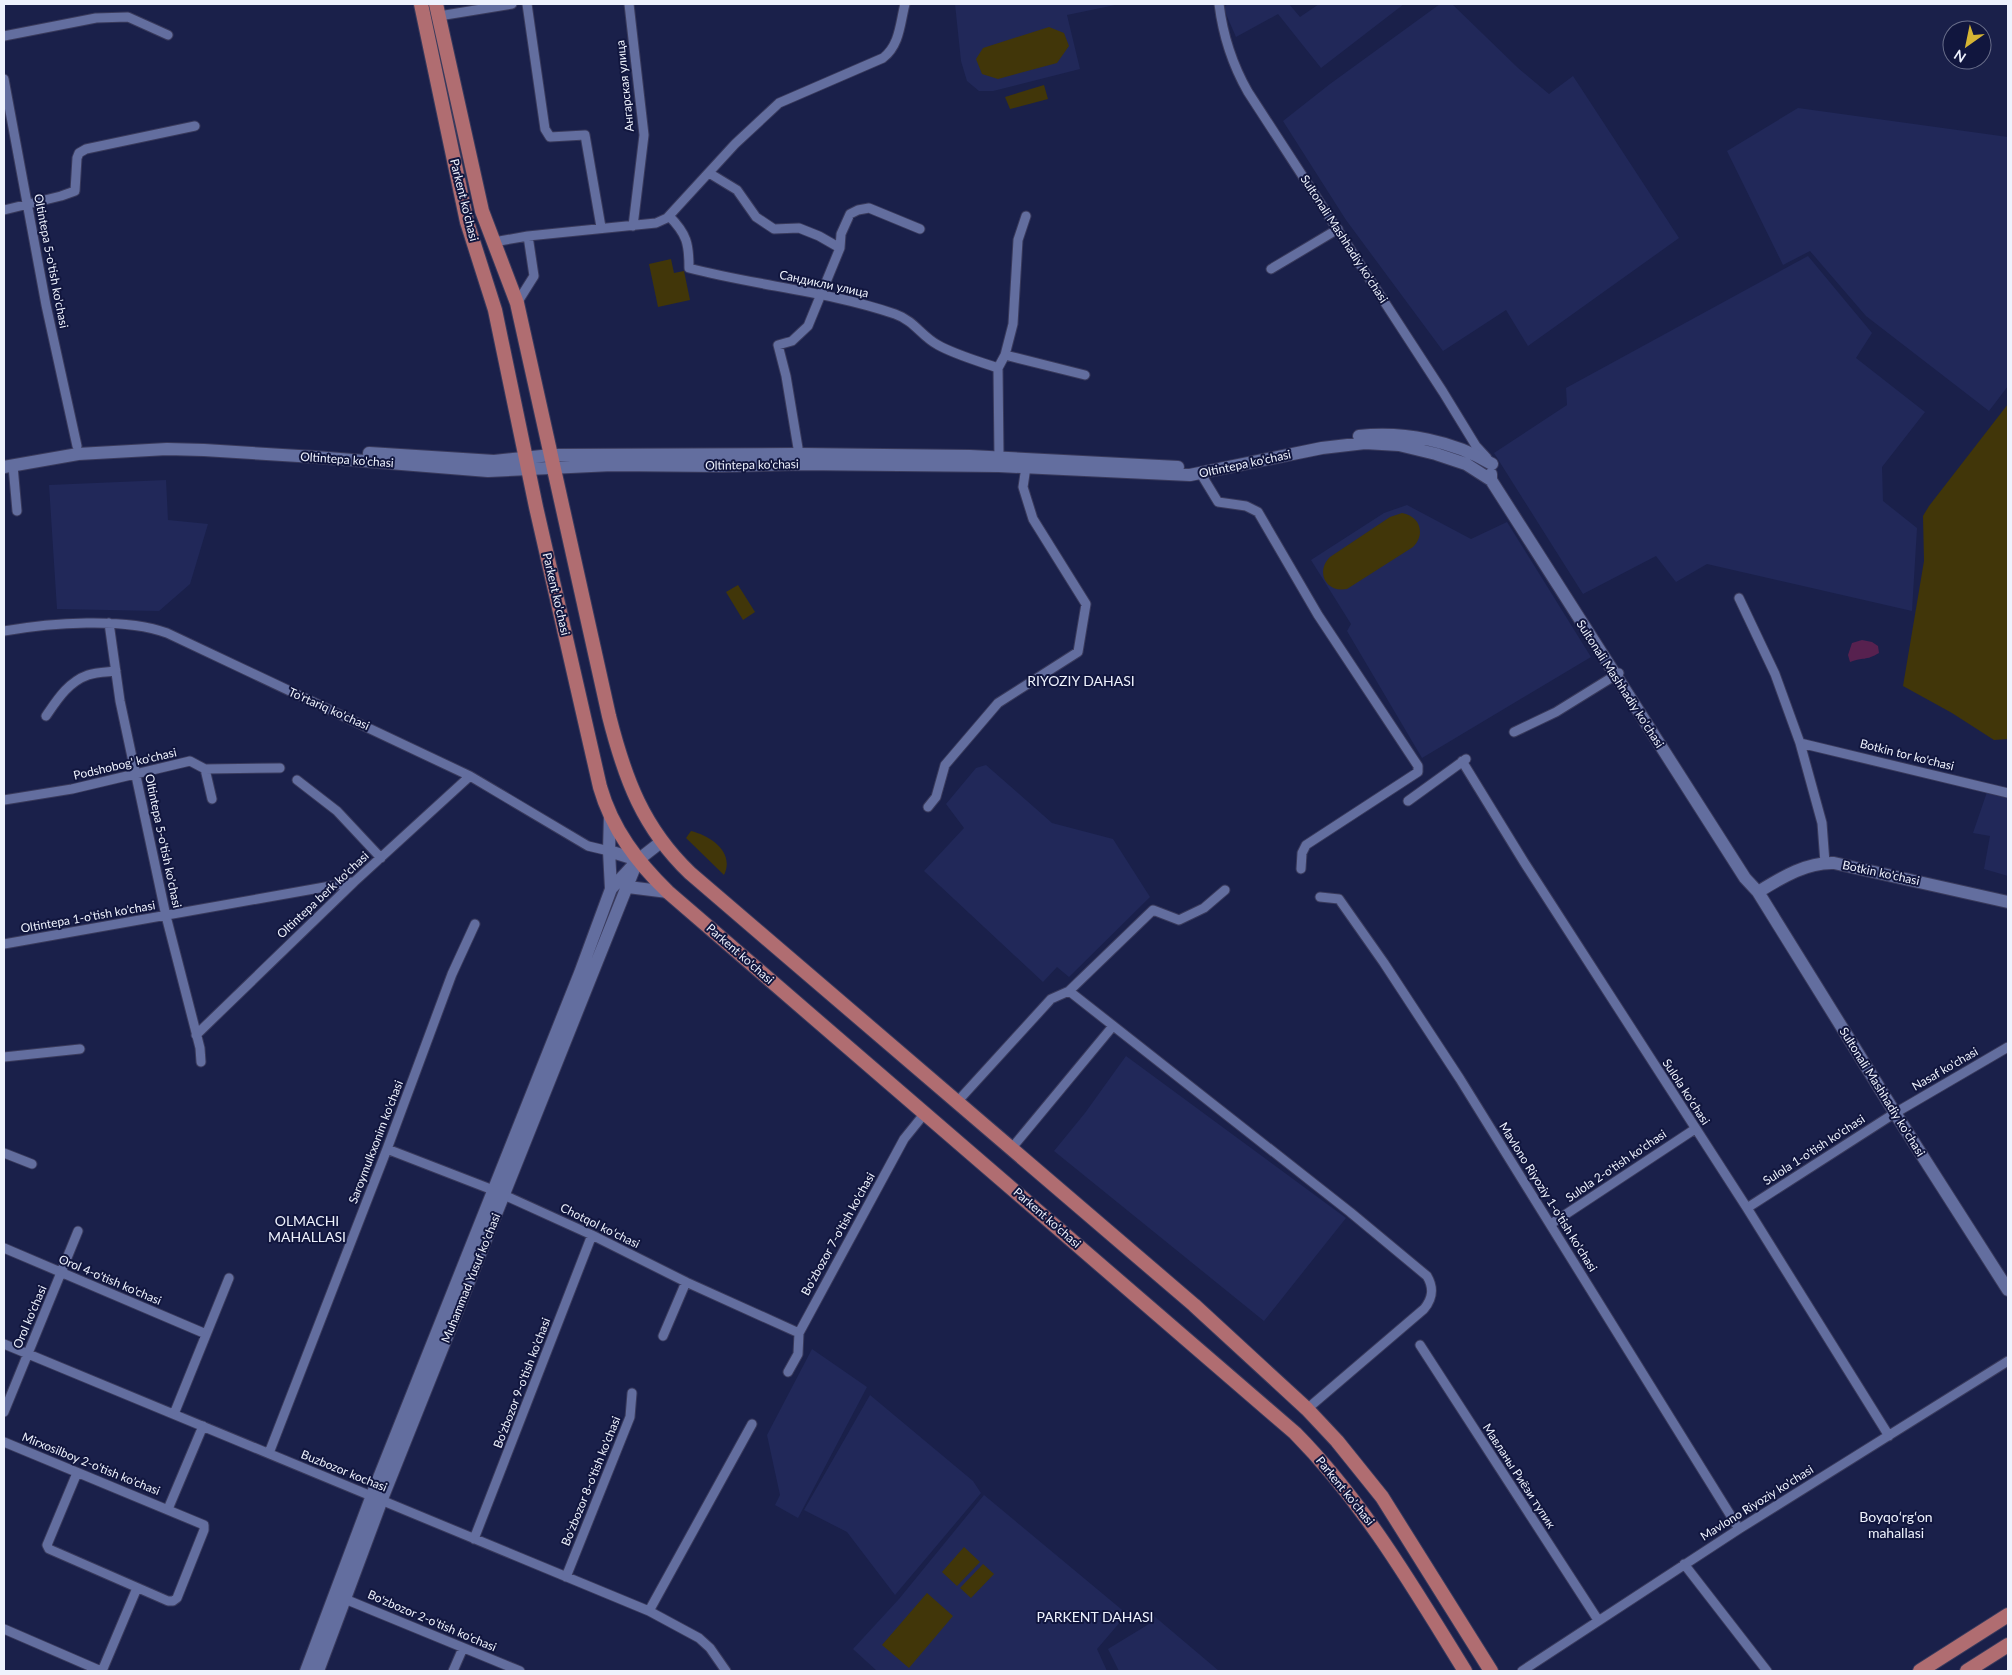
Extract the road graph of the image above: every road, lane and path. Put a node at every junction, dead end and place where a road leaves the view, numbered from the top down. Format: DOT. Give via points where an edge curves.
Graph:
graph roads {
  1 [pos="421,4"];
  2 [pos="512,4"];
  3 [pos="527,4"];
  4 [pos="629,4"];
  5 [pos="904,4"];
  6 [pos="1219,4"];
  7 [pos="437,10"];
  8 [pos="168,35"];
  9 [pos="4,36"];
  10 [pos="4,79"];
  11 [pos="195,126"];
  12 [pos="8,128"];
  13 [pos="709,173"];
  14 [pos="27,205"];
  15 [pos="4,210"];
  16 [pos="670,216"];
  17 [pos="1026,216"];
  18 [pos="634,226"];
  19 [pos="601,227"];
  20 [pos="920,229"];
  21 [pos="1338,229"];
  22 [pos="528,236"];
  23 [pos="494,242"];
  24 [pos="840,248"];
  25 [pos="1271,269"];
  26 [pos="821,295"];
  27 [pos="517,303"];
  28 [pos="1005,355"];
  29 [pos="998,368"];
  30 [pos="1085,375"];
  31 [pos="78,450"];
  32 [pos="999,457"];
  33 [pos="799,459"];
  34 [pos="1252,460"];
  35 [pos="552,462"];
  36 [pos="1027,462"];
  37 [pos="7,464"];
  38 [pos="527,464"];
  39 [pos="1492,464"];
  40 [pos="1206,471"];
  41 [pos="1491,480"];
  42 [pos="18,510"];
  43 [pos="1739,598"];
  44 [pos="109,623"];
  45 [pos="4,631"];
  46 [pos="116,671"];
  47 [pos="1617,674"];
  48 [pos="46,716"];
  49 [pos="1514,732"];
  50 [pos="1800,742"];
  51 [pos="280,768"];
  52 [pos="205,770"];
  53 [pos="137,775"];
  54 [pos="470,776"];
  55 [pos="297,780"];
  56 [pos="2008,793"];
  57 [pos="212,799"];
  58 [pos="4,800"];
  59 [pos="1408,801"];
  60 [pos="928,807"];
  61 [pos="610,815"];
  62 [pos="661,842"];
  63 [pos="609,851"];
  64 [pos="381,858"];
  65 [pos="638,860"];
  66 [pos="1826,863"];
  67 [pos="1300,868"];
  68 [pos="354,882"];
  69 [pos="628,887"];
  70 [pos="611,889"];
  71 [pos="1225,890"];
  72 [pos="668,892"];
  73 [pos="1758,892"];
  74 [pos="1320,897"];
  75 [pos="2008,902"];
  76 [pos="166,916"];
  77 [pos="475,924"];
  78 [pos="4,944"];
  79 [pos="1070,991"];
  80 [pos="1113,1026"];
  81 [pos="196,1035"];
  82 [pos="2008,1047"];
  83 [pos="80,1050"];
  84 [pos="4,1057"];
  85 [pos="201,1062"];
  86 [pos="957,1102"];
  87 [pos="925,1113"];
  88 [pos="1894,1113"];
  89 [pos="1695,1128"];
  90 [pos="1011,1148"];
  91 [pos="387,1149"];
  92 [pos="4,1153"];
  93 [pos="32,1164"];
  94 [pos="499,1193"];
  95 [pos="1747,1208"];
  96 [pos="1552,1224"];
  97 [pos="78,1231"];
  98 [pos="592,1235"];
  99 [pos="4,1248"];
  100 [pos="62,1273"];
  101 [pos="229,1278"];
  102 [pos="686,1282"];
  103 [pos="2008,1290"];
  104 [pos="799,1333"];
  105 [pos="206,1334"];
  106 [pos="663,1336"];
  107 [pos="4,1344"];
  108 [pos="1420,1345"];
  109 [pos="28,1354"];
  110 [pos="2008,1361"];
  111 [pos="788,1372"];
  112 [pos="632,1393"];
  113 [pos="1307,1409"];
  114 [pos="4,1412"];
  115 [pos="174,1414"];
  116 [pos="752,1424"];
  117 [pos="203,1426"];
  118 [pos="1888,1436"];
  119 [pos="4,1442"];
  120 [pos="269,1453"];
  121 [pos="77,1473"];
  122 [pos="377,1498"];
  123 [pos="168,1509"];
  124 [pos="1739,1529"];
  125 [pos="474,1539"];
  126 [pos="1684,1564"];
  127 [pos="566,1577"];
  128 [pos="137,1588"];
  129 [pos="342,1597"];
  130 [pos="649,1611"];
  131 [pos="2008,1616"];
  132 [pos="1598,1620"];
  133 [pos="4,1629"];
  134 [pos="2008,1645"];
  135 [pos="462,1648"];
  136 [pos="1929,1669"];
  137 [pos="102,1671"];
  138 [pos="306,1671"];
  139 [pos="318,1671"];
  140 [pos="453,1671"];
  141 [pos="520,1671"];
  142 [pos="726,1671"];
  143 [pos="1465,1671"];
  144 [pos="1490,1671"];
  145 [pos="1522,1671"];
  146 [pos="1767,1671"];
  147 [pos="1967,1671"];
  1 -- 38 [label="main road, Parkent ko'chasi" via="467,222 495,310"];
  2 -- 7 [label="street"];
  3 -- 19 [label="street" via="545,129 550,137 586,135"];
  4 -- 18 [label="street, Ангарская улица" via="644,135"];
  5 -- 13 [label="street" via="897,40 891,52 779,102"];
  6 -- 21 [label="street, Sultonali Mashhadiy ko'chasi" via="1227,46 1239,76"];
  7 -- 23 [label="main road, Parkent ko'chasi" via="482,211"];
  8 -- 9 [label="street" via="128,17 96,18"];
  10 -- 12 [label="street, Oltintepa 5-o'tish ko'chasi"];
  11 -- 14 [label="street" via="82,151 78,153 75,190 72,193"];
  12 -- 14 [label="street, Oltintepa 5-o'tish ko'chasi"];
  13 -- 16 [label="street"];
  13 -- 24 [label="street" via="737,190 756,217 774,229 799,228"];
  14 -- 15 [label="street"];
  14 -- 31 [label="street, Oltintepa 5-o'tish ko'chasi"];
  16 -- 18 [label="street" via="656,223"];
  16 -- 26 [label="street, Сандикли улица" via="683,229 689,268"];
  17 -- 28 [label="street" via="1018,240 1013,324"];
  18 -- 19 [label="street"];
  19 -- 22 [label="street"];
  20 -- 24 [label="street" via="869,208 858,210 850,214 841,234"];
  21 -- 25 [label="street"];
  21 -- 39 [label="street, Sultonali Mashhadiy ko'chasi" via="1476,446"];
  22 -- 23 [label="street"];
  22 -- 27 [label="street" via="534,276"];
  23 -- 27 [label="main road, Parkent ko'chasi"];
  24 -- 26 [label="street"];
  26 -- 29 [label="street, Сандикли улица" via="896,314 938,345"];
  26 -- 33 [label="street" via="808,326 792,342 778,345"];
  27 -- 35 [label="main road, Parkent ko'chasi"];
  28 -- 29 [label="street"];
  28 -- 30 [label="street"];
  29 -- 32 [label="street"];
  31 -- 37 [label="street, Oltintepa ko'chasi"];
  31 -- 38 [label="street, Oltintepa ko'chasi" via="204,446"];
  32 -- 33 [label="street, Oltintepa ko'chasi"];
  32 -- 36 [label="street, Oltintepa ko'chasi"];
  33 -- 35 [label="street, Oltintepa ko'chasi"];
  33 -- 36 [label="street, Oltintepa ko'chasi"];
  34 -- 39 [label="street, Oltintepa ko'chasi" via="1355,437 1388,434 1432,440"];
  34 -- 40 [label="street, Oltintepa ko'chasi"];
  34 -- 41 [label="street, Oltintepa ko'chasi" via="1344,445 1388,444 1450,458"];
  35 -- 38 [label="street, Oltintepa ko'chasi"];
  35 -- 62 [label="main road, Parkent ko'chasi" via="617,749 637,801"];
  36 -- 40 [label="street, Oltintepa ko'chasi"];
  36 -- 60 [label="street" via="1023,487 1033,519 1086,604 1078,652 998,703 946,765 936,797"];
  37 -- 42 [label="street"];
  38 -- 61 [label="main road, Parkent ko'chasi" via="600,786"];
  39 -- 41 [label="street"];
  39 -- 47 [label="street, Sultonali Mashhadiy ko'chasi" via="1484,466 1495,475"];
  40 -- 67 [label="street" via="1218,502 1246,506 1258,512 1318,615 1419,769 1306,845"];
  41 -- 47 [label="street, Sultonali Mashhadiy ko'chasi"];
  43 -- 50 [label="street" via="1775,674"];
  44 -- 45 [label="street, To'rtariq ko'chasi" via="32,626"];
  44 -- 46 [label="street, Oltintepa 5-o'tish ko'chasi"];
  44 -- 54 [label="street, To'rtariq ko'chasi" via="139,625 168,633"];
  46 -- 48 [label="street" via="88,675 77,681 65,689"];
  46 -- 53 [label="street, Oltintepa 5-o'tish ko'chasi"];
  47 -- 49 [label="street" via="1556,712"];
  47 -- 73 [label="street, Sultonali Mashhadiy ko'chasi" via="1745,878"];
  50 -- 56 [label="street, Botkin tor ko'chasi"];
  50 -- 66 [label="street" via="1822,823"];
  51 -- 52 [label="street, Podshobog' ko'chasi"];
  52 -- 53 [label="street, Podshobog' ko'chasi" via="190,761"];
  52 -- 57 [label="street"];
  53 -- 58 [label="street, Podshobog' ko'chasi"];
  53 -- 76 [label="street, Oltintepa 5-o'tish ko'chasi"];
  54 -- 63 [label="street, To'rtariq ko'chasi" via="588,846"];
  54 -- 64 [label="street, Oltintepa berk ko'chasi"];
  55 -- 64 [label="street" via="337,811"];
  59 -- 89 [label="street, Sulola ko'chasi" via="1464,760 1524,862"];
  61 -- 63 [label="street, Muhammad Yusuf ko'chasi"];
  61 -- 65 [label="main road, Parkent ko'chasi"];
  62 -- 65 [label="street, Muhammad Yusuf ko'chasi"];
  62 -- 86 [label="main road, Parkent ko'chasi" via="690,873"];
  63 -- 65 [label="street, To'rtariq ko'chasi"];
  63 -- 70 [label="street, Muhammad Yusuf ko'chasi"];
  64 -- 68 [label="street, Oltintepa berk ko'chasi"];
  65 -- 69 [label="street, Muhammad Yusuf ko'chasi"];
  65 -- 70 [label="street, Muhammad Yusuf ko'chasi"];
  65 -- 72 [label="main road, Parkent ko'chasi"];
  66 -- 73 [label="street, Botkin ko'chasi" via="1796,871"];
  66 -- 75 [label="street, Botkin ko'chasi"];
  68 -- 76 [label="street, Oltintepa 1-o'tish ko'chasi"];
  68 -- 81 [label="street, Oltintepa berk ko'chasi"];
  69 -- 72 [label="street"];
  69 -- 94 [label="street, Muhammad Yusuf ko'chasi"];
  70 -- 94 [label="street, Muhammad Yusuf ko'chasi"];
  71 -- 79 [label="street" via="1204,908 1179,920 1153,910"];
  72 -- 87 [label="main road, Parkent ko'chasi"];
  73 -- 88 [label="street, Sultonali Mashhadiy ko'chasi"];
  74 -- 96 [label="street, Mavlono Riyoziy 1-o'tish ko'chasi" via="1339,899 1347,909"];
  76 -- 78 [label="street, Oltintepa 1-o'tish ko'chasi"];
  76 -- 81 [label="street, Oltintepa 5-o'tish ko'chasi"];
  77 -- 91 [label="street, Saroymulkxonim ko'chasi" via="452,974"];
  79 -- 80 [label="street"];
  79 -- 86 [label="street" via="1051,999"];
  80 -- 90 [label="street"];
  80 -- 113 [label="street" via="1427,1276 1432,1293 1424,1309"];
  81 -- 85 [label="street, Oltintepa 5-o'tish ko'chasi"];
  82 -- 88 [label="street, Nasaf ko'chasi"];
  83 -- 84 [label="street"];
  86 -- 90 [label="main road, Parkent ko'chasi"];
  87 -- 104 [label="street, Bo'zbozor 7-o'tish ko'chasi" via="904,1140"];
  87 -- 143 [label="main road, Parkent ko'chasi" via="1277,1416 1313,1452 1354,1499 1381,1537"];
  88 -- 95 [label="street, Sulola 1-o'tish ko'chasi"];
  88 -- 103 [label="street, Sultonali Mashhadiy ko'chasi"];
  89 -- 95 [label="street, Sulola ko'chasi"];
  89 -- 96 [label="street, Sulola 2-o'tish ko'chasi"];
  90 -- 113 [label="main road, Parkent ko'chasi" via="1194,1305"];
  91 -- 94 [label="street, Chotqol koʻchasi"];
  91 -- 120 [label="street, Saroymulkxonim ko'chasi"];
  92 -- 93 [label="street"];
  94 -- 98 [label="street, Chotqol koʻchasi"];
  94 -- 122 [label="street, Muhammad Yusuf ko'chasi"];
  95 -- 118 [label="street, Sulola ko'chasi"];
  96 -- 124 [label="street, Mavlono Riyoziy 1-o'tish ko'chasi"];
  97 -- 100 [label="street, Orol ko'chasi"];
  98 -- 102 [label="street, Chotqol koʻchasi"];
  98 -- 125 [label="street, Bo'zbozor 9-o'tish ko'chasi"];
  99 -- 100 [label="street, Orol 4-o'tish ko'chasi"];
  100 -- 105 [label="street, Orol 4-o'tish ko'chasi"];
  100 -- 109 [label="street, Orol ko'chasi"];
  101 -- 105 [label="street"];
  102 -- 104 [label="street, Chotqol koʻchasi"];
  102 -- 106 [label="street"];
  104 -- 111 [label="street, Bo'zbozor 7-o'tish ko'chasi" via="798,1354"];
  105 -- 115 [label="street"];
  107 -- 109 [label="street, Buzbozor kochasi"];
  108 -- 132 [label="street, Мавланы Риёзи тупик"];
  109 -- 114 [label="street, Orol ko'chasi"];
  109 -- 115 [label="street, Buzbozor kochasi"];
  110 -- 118 [label="street, Mavlono Riyoziy ko'chasi"];
  112 -- 127 [label="street, Bo'zbozor 8-o'tish ko'chasi" via="630,1417"];
  113 -- 144 [label="main road, Parkent ko'chasi" via="1382,1497"];
  115 -- 117 [label="street, Buzbozor kochasi"];
  116 -- 130 [label="street"];
  117 -- 120 [label="street, Buzbozor kochasi"];
  117 -- 123 [label="street, Mirxosilboy 2-o'tish ko'chasi"];
  118 -- 124 [label="street, Mavlono Riyoziy ko'chasi"];
  119 -- 121 [label="street, Mirxosilboy 2-o'tish ko'chasi"];
  120 -- 122 [label="street, Buzbozor kochasi"];
  121 -- 123 [label="street, Mirxosilboy 2-o'tish ko'chasi"];
  121 -- 128 [label="street" via="48,1549"];
  122 -- 125 [label="street, Buzbozor kochasi"];
  122 -- 129 [label="street, Muhammad Yusuf ko'chasi"];
  123 -- 128 [label="street, Mirxosilboy 2-o'tish ko'chasi" via="201,1523 204,1530 177,1598 173,1601"];
  124 -- 126 [label="street, Mavlono Riyoziy ko'chasi"];
  125 -- 127 [label="street, Buzbozor kochasi"];
  126 -- 132 [label="street, Mavlono Riyoziy ko'chasi"];
  126 -- 146 [label="street"];
  127 -- 130 [label="street, Buzbozor kochasi"];
  128 -- 137 [label="street"];
  129 -- 135 [label="street, Bo'zbozor 2-o'tish ko'chasi"];
  129 -- 138 [label="street, Muhammad Yusuf ko'chasi"];
  129 -- 139 [label="street, Muhammad Yusuf ko'chasi"];
  130 -- 142 [label="street, Buzbozor kochasi" via="699,1638"];
  131 -- 136 [label="main road"];
  132 -- 145 [label="street, Mavlono Riyoziy ko'chasi"];
  133 -- 137 [label="street"];
  134 -- 147 [label="main road"];
  135 -- 140 [label="street"];
  135 -- 141 [label="street, Bo'zbozor 2-o'tish ko'chasi"];
}
